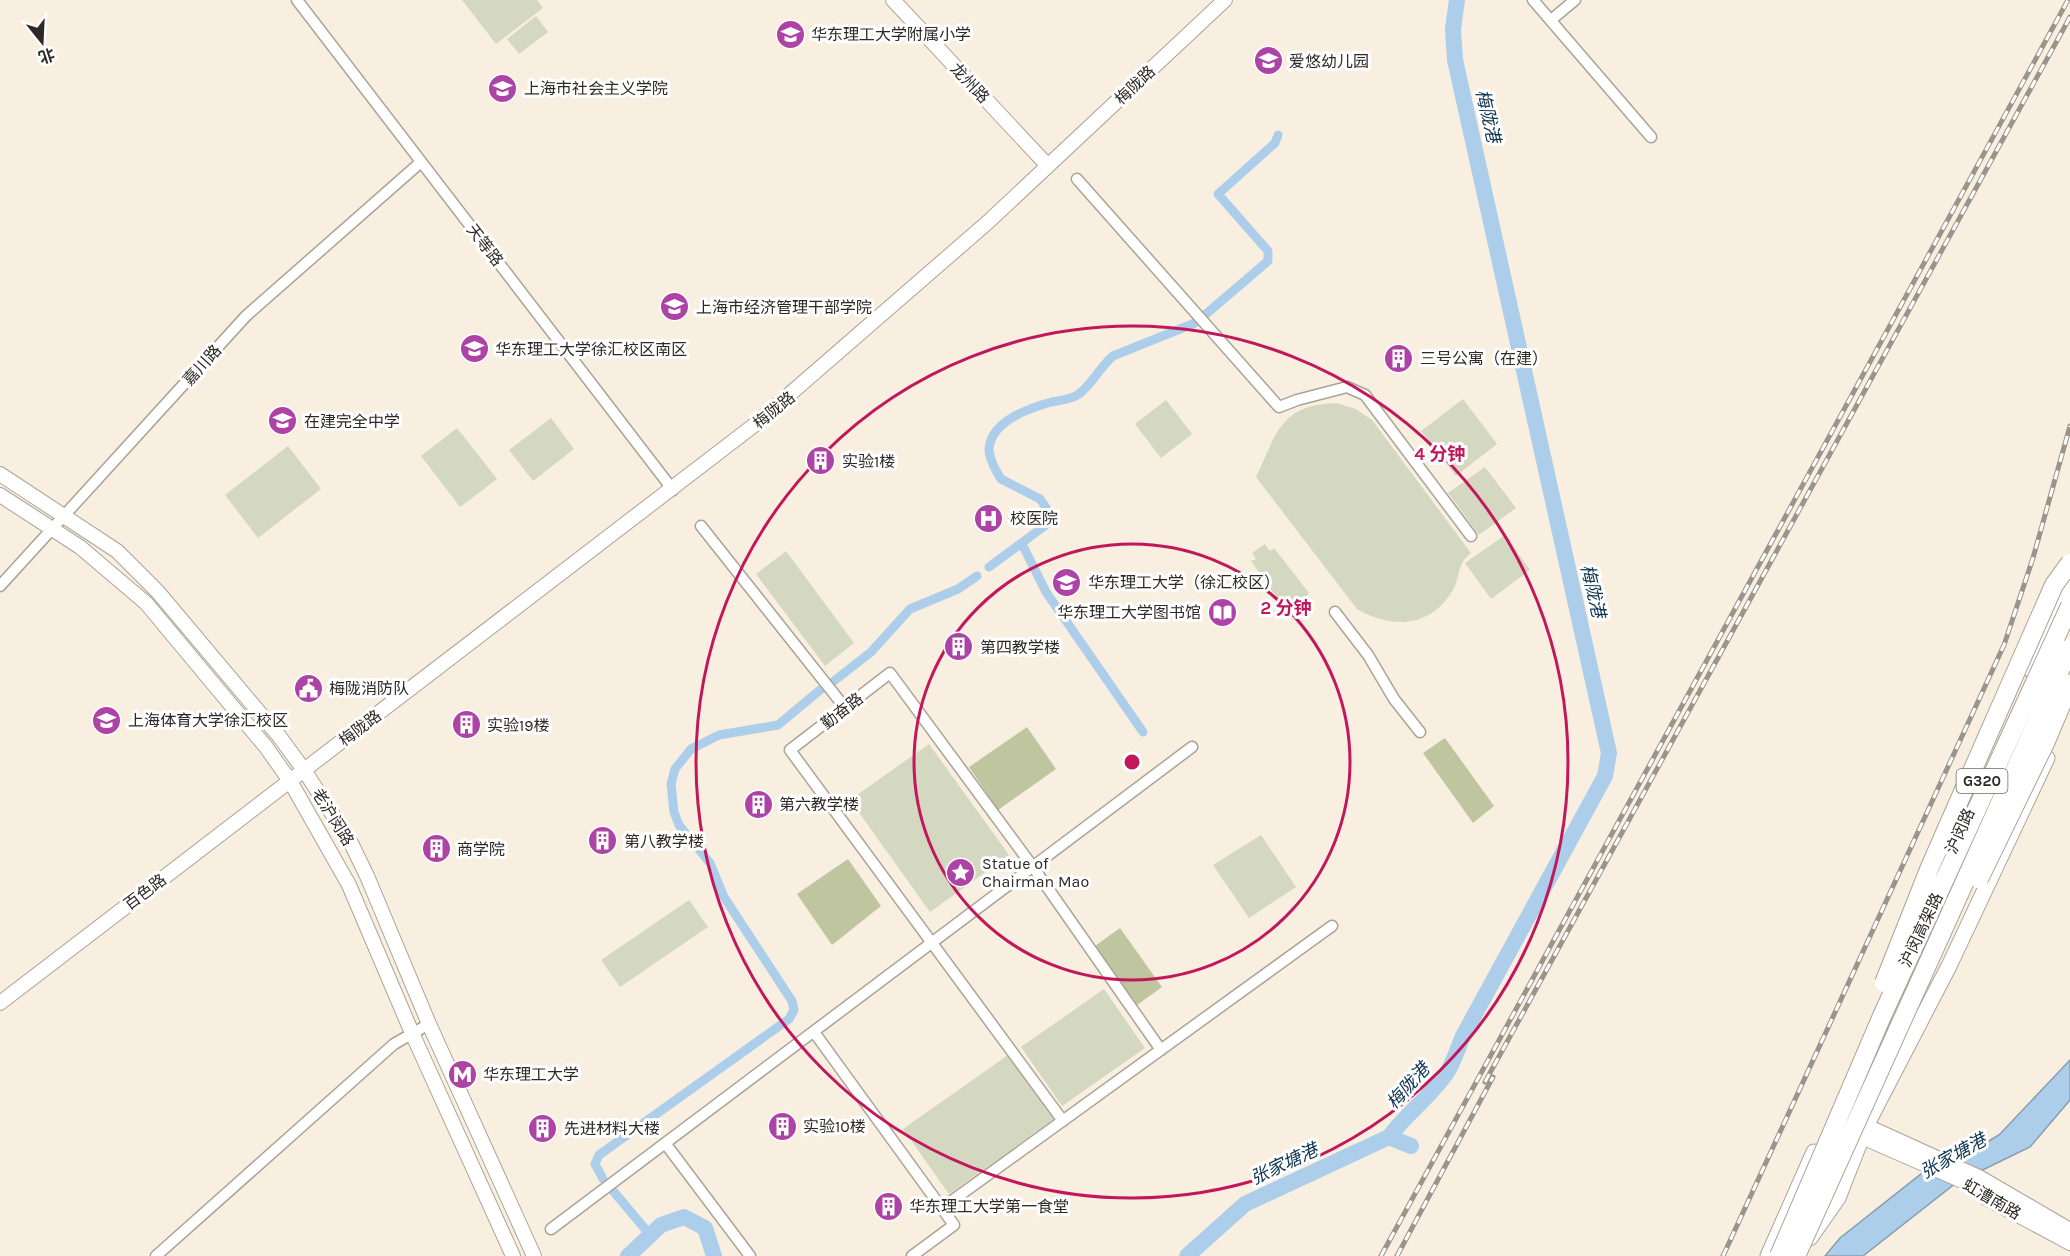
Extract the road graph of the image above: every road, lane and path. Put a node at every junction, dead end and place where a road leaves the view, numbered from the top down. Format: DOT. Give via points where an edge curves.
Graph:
graph roads {
  1 [pos="297,0"];
  2 [pos="892,0"];
  3 [pos="1225,0"];
  4 [pos="1533,0"];
  5 [pos="1575,0"];
  6 [pos="1551,20"];
  7 [pos="1651,137"];
  8 [pos="421,162"];
  9 [pos="1048,166"];
  10 [pos="1077,179"];
  11 [pos="0,474"];
  12 [pos="673,490"];
  13 [pos="0,495"];
  14 [pos="67,515"];
  15 [pos="701,526"];
  16 [pos="54,528"];
  17 [pos="1471,536"];
  18 [pos="2070,563"];
  19 [pos="2070,582"];
  20 [pos="0,586"];
  21 [pos="2070,606"];
  22 [pos="1335,612"];
  23 [pos="2070,648"];
  24 [pos="2070,656"];
  25 [pos="2070,684"];
  26 [pos="2070,707"];
  27 [pos="846,709"];
  28 [pos="1420,732"];
  29 [pos="1192,747"];
  30 [pos="304,770"];
  31 [pos="290,781"];
  32 [pos="1033,867"];
  33 [pos="1332,926"];
  34 [pos="1968,928"];
  35 [pos="932,943"];
  36 [pos="1937,943"];
  37 [pos="1935,964"];
  38 [pos="1920,996"];
  39 [pos="0,1003"];
  40 [pos="1882,1016"];
  41 [pos="429,1024"];
  42 [pos="814,1032"];
  43 [pos="412,1033"];
  44 [pos="1161,1050"];
  45 [pos="1901,1058"];
  46 [pos="1063,1120"];
  47 [pos="1838,1120"];
  48 [pos="1861,1130"];
  49 [pos="665,1143"];
  50 [pos="1973,1180"];
  51 [pos="942,1209"];
  52 [pos="551,1229"];
  53 [pos="2070,1230"];
  54 [pos="2070,1243"];
  55 [pos="164,1254"];
  56 [pos="513,1256"];
  57 [pos="534,1256"];
  58 [pos="750,1256"];
  59 [pos="912,1256"];
  60 [pos="1768,1256"];
  61 [pos="1778,1256"];
  62 [pos="1796,1256"];
  63 [pos="1802,1256"];
  1 -- 8 [label="street, 天等路"];
  2 -- 9 [label="main road, 龙州路"];
  3 -- 9 [label="main road, 梅陇路"];
  4 -- 6 [label="street"];
  5 -- 6 [label="street"];
  6 -- 7 [label="street"];
  8 -- 12 [label="street, 天等路"];
  8 -- 14 [label="street, 嘉川路" via="246,316"];
  9 -- 12 [label="main road, 梅陇路" via="828,364"];
  10 -- 17 [label="street" via="1279,407 1347,387 1365,395"];
  11 -- 14 [label="main road, 老沪闵路"];
  12 -- 30 [label="main road, 梅陇路"];
  13 -- 16 [label="main road, 老沪闵路"];
  14 -- 16 [label="street, 嘉川路"];
  14 -- 30 [label="main road, 老沪闵路" via="117,551 158,592"];
  15 -- 27 [label="street"];
  16 -- 20 [label="street, 嘉川路"];
  16 -- 31 [label="main road, 老沪闵路" via="146,603"];
  18 -- 40 [label="highway, bridge" via="2054,585 1930,867 1880,994"];
  19 -- 47 [label="main road, 沪闵路 / G320" via="1893,980 1881,1023"];
  21 -- 40 [label="highway, 沪闵高架路, bridge"];
  22 -- 28 [label="street"];
  23 -- 36 [label="highway, 沪闵高架路, bridge"];
  24 -- 37 [label="main road, 沪闵路 / G320"];
  25 -- 36 [label="highway, bridge" via="1966,906"];
  26 -- 34 [label="main road, 沪闵路 / G320"];
  27 -- 32 [label="street, 勤奋路" via="890,673"];
  27 -- 35 [label="street, 勤奋路" via="790,750"];
  29 -- 32 [label="street"];
  30 -- 31 [label="main road, 梅陇路"];
  30 -- 41 [label="main road, 老沪闵路" via="351,843"];
  31 -- 39 [label="main road, 百色路"];
  31 -- 43 [label="main road, 老沪闵路" via="349,885"];
  32 -- 35 [label="street"];
  32 -- 44 [label="street, 勤奋路"];
  33 -- 44 [label="street"];
  34 -- 37 [label="main road"];
  34 -- 45 [label="main road, 沪闵路 / G320"];
  35 -- 42 [label="street"];
  35 -- 46 [label="street, 勤奋路"];
  36 -- 62 [label="highway, 沪闵高架路, bridge"];
  37 -- 38 [label="main road, 沪闵路 / G320"];
  38 -- 45 [label="main road, 沪闵路 / G320"];
  38 -- 48 [label="main road, 沪闵路 / G320"];
  40 -- 61 [label="highway, 沪闵高架路, bridge"];
  41 -- 43 [label="street"];
  41 -- 57 [label="main road, 老沪闵路"];
  42 -- 49 [label="street"];
  42 -- 51 [label="street"];
  43 -- 55 [label="street" via="394,1044"];
  43 -- 56 [label="main road, 老沪闵路"];
  44 -- 46 [label="street"];
  45 -- 48 [label="main road, 沪闵路 / G320"];
  46 -- 51 [label="street"];
  47 -- 48 [label="main road, 虹漕南路"];
  47 -- 60 [label="main road, 沪闵路"];
  47 -- 61 [label="main road, 沪闵路"];
  48 -- 50 [label="main road, 虹漕南路"];
  48 -- 63 [label="main road, 沪闵路 / G320" via="1838,1198"];
  49 -- 52 [label="street"];
  49 -- 58 [label="street"];
  50 -- 53 [label="main road, 虹漕南路"];
  50 -- 54 [label="main road, 虹漕南路" via="1986,1198"];
  51 -- 59 [label="street" via="954,1225"];
}
